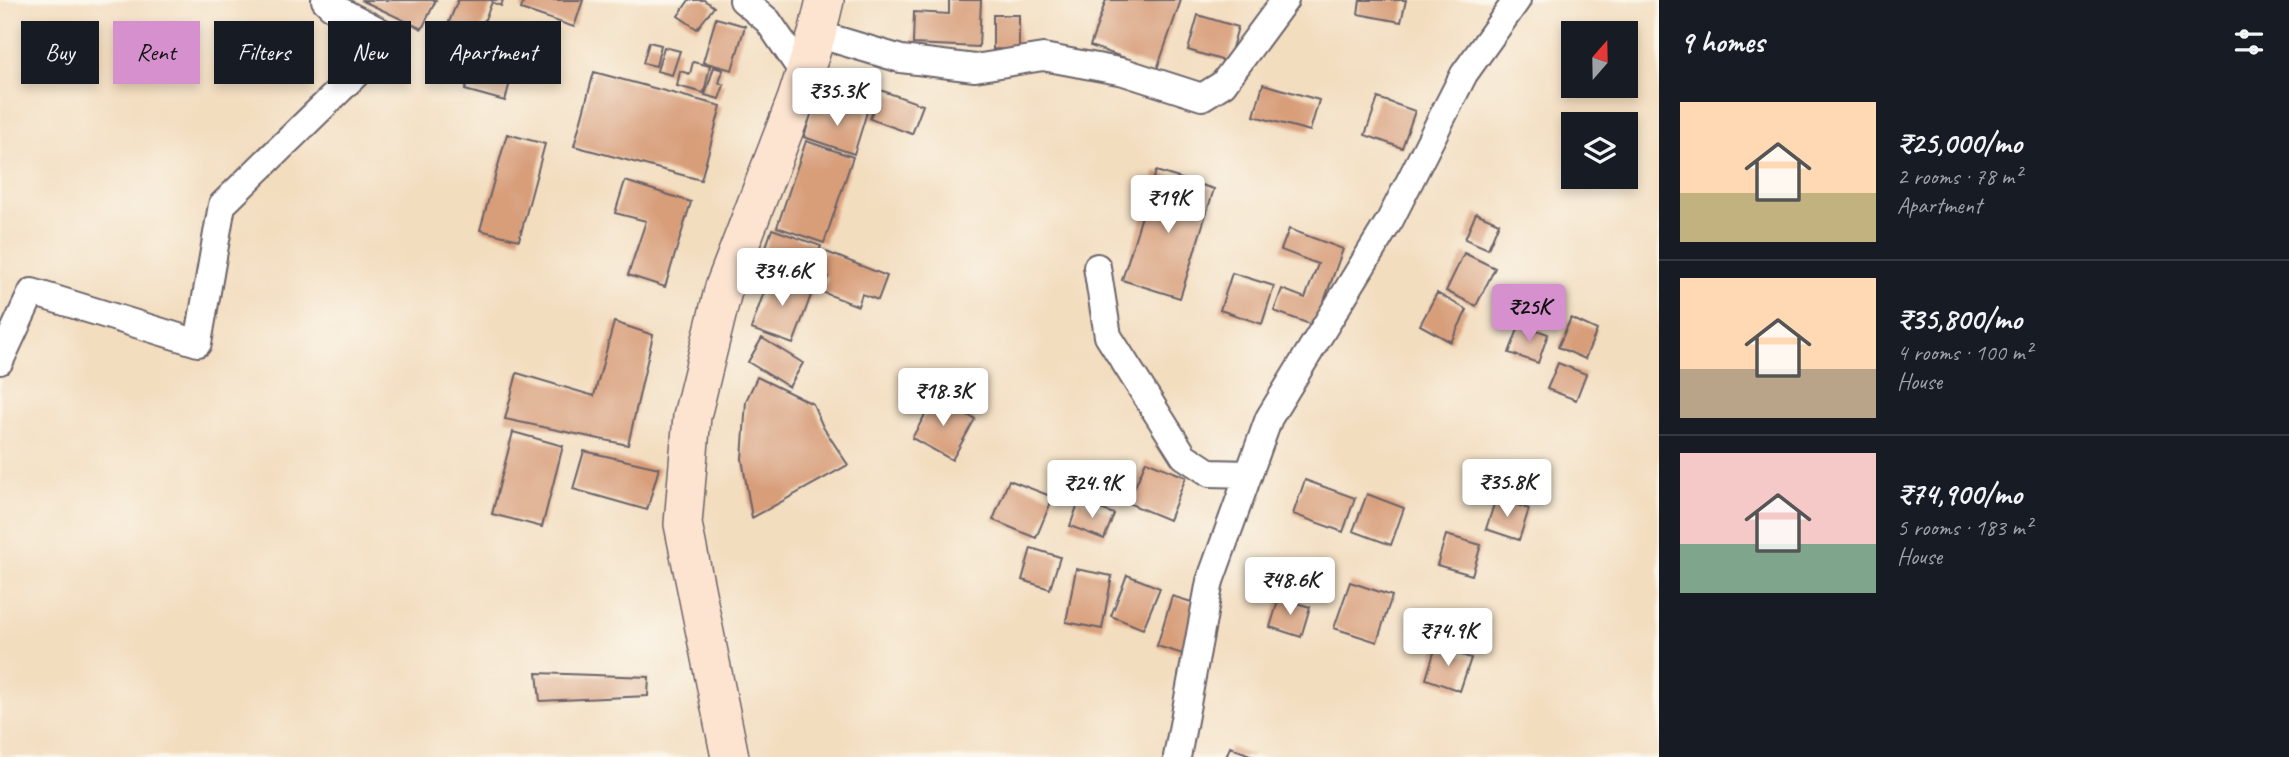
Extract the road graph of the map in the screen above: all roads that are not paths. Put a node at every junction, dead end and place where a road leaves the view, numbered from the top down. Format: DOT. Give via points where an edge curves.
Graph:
graph roads {
  1 [pos="325,0"];
  2 [pos="743,0"];
  3 [pos="1284,0"];
  4 [pos="1517,0"];
  5 [pos="821,17"];
  6 [pos="804,75"];
  7 [pos="1097,267"];
  8 [pos="0,361"];
  9 [pos="1249,474"];
  10 [pos="730,757"];
  11 [pos="1177,757"];
  1 -- 8 [label="street" via="393,38 222,205 198,343 32,292"];
  2 -- 6 [label="street" via="768,21"];
  3 -- 5 [label="street" via="1223,83 1202,97 1124,72 1043,57 975,68 901,59"];
  4 -- 9 [label="street" via="1464,74 1390,220 1269,418"];
  5 -- 6 [label="main road"];
  6 -- 10 [label="main road" via="724,287 692,416 683,524"];
  7 -- 9 [label="street" via="1108,335 1184,456 1210,473"];
  9 -- 11 [label="street" via="1210,581"];
}
